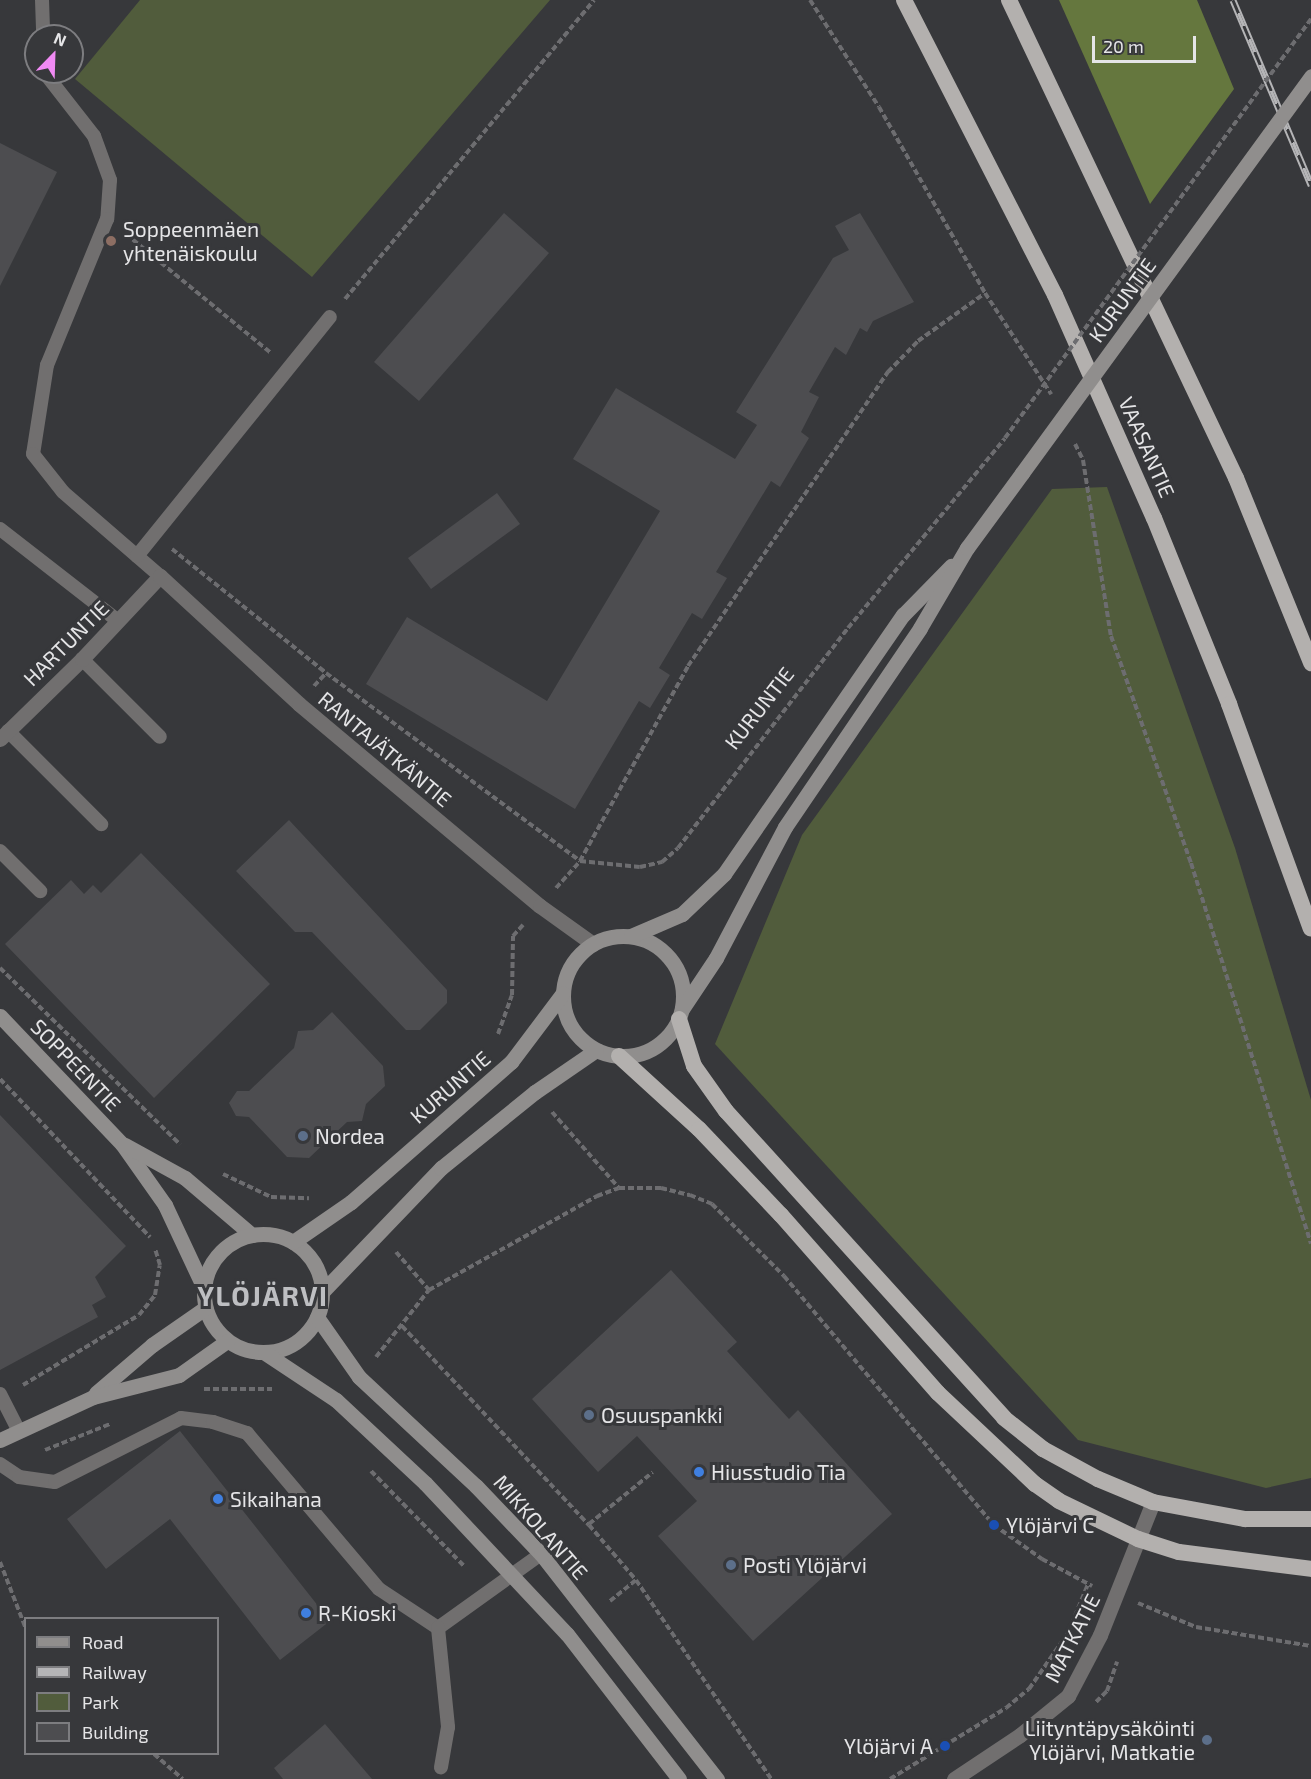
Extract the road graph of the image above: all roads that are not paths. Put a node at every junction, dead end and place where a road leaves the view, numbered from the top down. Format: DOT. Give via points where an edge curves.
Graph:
graph roads {
  1 [pos="42,0"];
  2 [pos="904,0"];
  3 [pos="1009,0"];
  4 [pos="43,24"];
  5 [pos="1311,76"];
  6 [pos="53,84"];
  7 [pos="330,317"];
  8 [pos="0,530"];
  9 [pos="967,548"];
  10 [pos="137,556"];
  11 [pos="160,576"];
  12 [pos="118,621"];
  13 [pos="82,659"];
  14 [pos="1311,663"];
  15 [pos="4,735"];
  16 [pos="160,737"];
  17 [pos="101,824"];
  18 [pos="0,851"];
  19 [pos="40,891"];
  20 [pos="1311,929"];
  21 [pos="631,936"];
  22 [pos="593,944"];
  23 [pos="563,993"];
  24 [pos="681,1014"];
  25 [pos="0,1016"];
  26 [pos="596,1050"];
  27 [pos="619,1056"];
  28 [pos="122,1144"];
  29 [pos="252,1234"];
  30 [pos="293,1242"];
  31 [pos="203,1286"];
  32 [pos="322,1292"];
  33 [pos="205,1308"];
  34 [pos="317,1317"];
  35 [pos="227,1341"];
  36 [pos="265,1353"];
  37 [pos="0,1396"];
  38 [pos="93,1396"];
  39 [pos="18,1430"];
  40 [pos="0,1440"];
  41 [pos="2,1465"];
  42 [pos="1153,1502"];
  43 [pos="1311,1519"];
  44 [pos="1138,1539"];
  45 [pos="541,1554"];
  46 [pos="1311,1569"];
  47 [pos="515,1575"];
  48 [pos="438,1628"];
  49 [pos="441,1767"];
  50 [pos="679,1779"];
  51 [pos="717,1779"];
  52 [pos="954,1779"];
  1 -- 4 [label="lane"];
  2 -- 20 [label="highway, VAASANTIE" via="1055,295 1145,497 1229,704"];
  3 -- 14 [label="highway" via="1236,478"];
  5 -- 9 [label="main road, KURUNTIE, bridge"];
  6 -- 10 [label="lane" via="94,136 110,180 107,219 47,365 33,454 63,492"];
  7 -- 10 [label="lane"];
  8 -- 12 [label="lane"];
  9 -- 21 [label="main road, KURUNTIE" via="903,615 724,874 682,914"];
  9 -- 24 [label="main road, KURUNTIE" via="921,628 785,827 716,958"];
  10 -- 11 [label="lane"];
  11 -- 12 [label="street, HARTUNTIE"];
  11 -- 22 [label="street, RANTAJÄTKÄNTIE" via="298,704 540,906"];
  12 -- 13 [label="street, HARTUNTIE"];
  13 -- 15 [label="street, HARTUNTIE"];
  13 -- 16 [label="lane"];
  15 -- 17 [label="lane"];
  18 -- 19 [label="lane"];
  21 -- 22 [label="main road" via="611,936"];
  21 -- 24 [label="main road" via="652,943 669,957 683,987"];
  22 -- 23 [label="main road" via="574,960"];
  23 -- 26 [label="main road" via="571,1026"];
  23 -- 30 [label="main road, KURUNTIE" via="511,1062 351,1202"];
  24 -- 27 [label="main road" via="655,1047 638,1055"];
  24 -- 42 [label="highway" via="694,1065 726,1111 1004,1418 1043,1449 1098,1479"];
  25 -- 28 [label="main road, SOPPEENTIE"];
  26 -- 27 [label="main road"];
  26 -- 32 [label="main road" via="535,1092 441,1168"];
  27 -- 44 [label="highway" via="662,1092 781,1215 885,1336 1005,1459 1059,1501"];
  28 -- 29 [label="main road, SOPPEENTIE" via="185,1178"];
  28 -- 31 [label="main road, SOPPEENTIE" via="165,1205"];
  29 -- 30 [label="main road"];
  29 -- 31 [label="main road" via="219,1252"];
  30 -- 32 [label="main road" via="314,1264"];
  31 -- 33 [label="main road"];
  32 -- 34 [label="main road"];
  33 -- 35 [label="main road" via="213,1326"];
  33 -- 38 [label="main road" via="152,1345"];
  34 -- 36 [label="main road" via="305,1336 286,1348"];
  34 -- 45 [label="main road, MIKKOLANTIE" via="359,1377 476,1486"];
  35 -- 36 [label="main road" via="245,1350"];
  35 -- 38 [label="main road" via="179,1375"];
  36 -- 47 [label="main road" via="336,1400"];
  37 -- 39 [label="lane"];
  38 -- 39 [label="main road"];
  39 -- 40 [label="main road"];
  41 -- 48 [label="lane" via="19,1477 55,1482 182,1418 213,1422 248,1434 379,1589"];
  42 -- 43 [label="highway" via="1245,1519"];
  42 -- 44 [label="street, MATKATIE"];
  44 -- 46 [label="highway" via="1179,1552"];
  44 -- 52 [label="street, MATKATIE" via="1118,1595 1068,1696 1020,1735"];
  45 -- 47 [label="lane"];
  45 -- 51 [label="main road, MIKKOLANTIE"];
  47 -- 48 [label="lane"];
  47 -- 50 [label="main road" via="574,1643"];
  48 -- 49 [label="lane" via="448,1726"];
}
